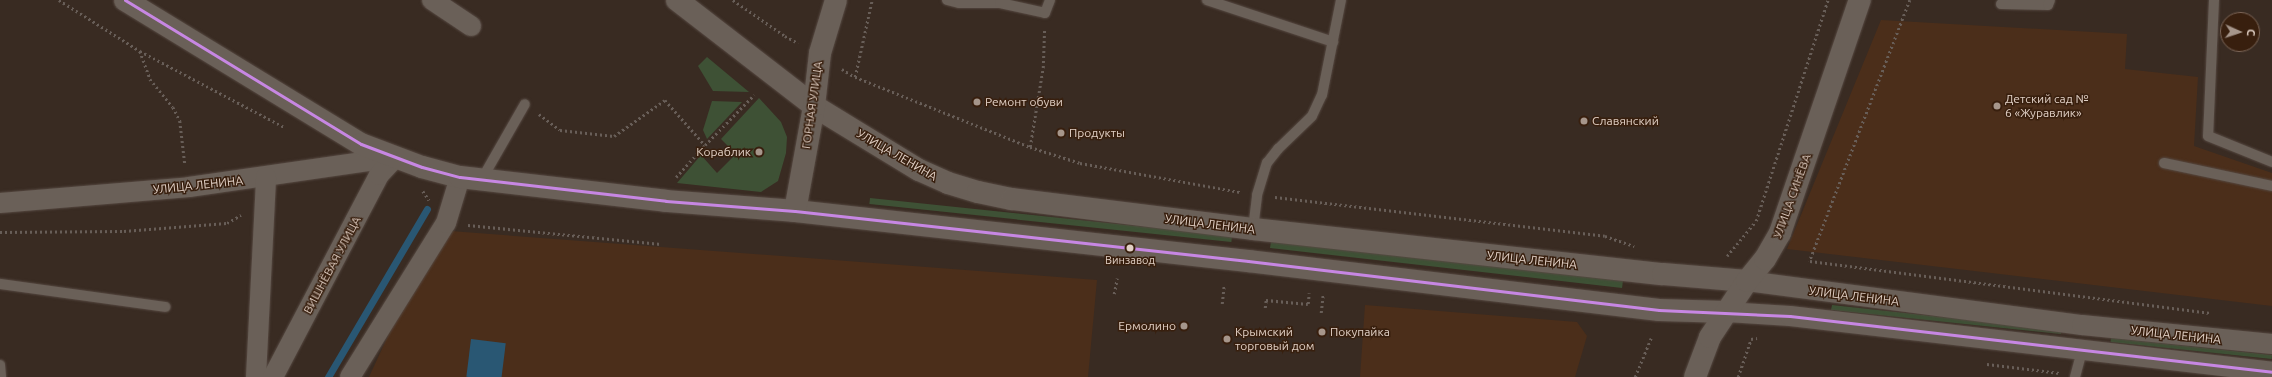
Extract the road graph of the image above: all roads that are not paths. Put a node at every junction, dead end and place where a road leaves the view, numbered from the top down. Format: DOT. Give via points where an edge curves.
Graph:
graph roads {
  1 [pos="126,0"];
  2 [pos="432,0"];
  3 [pos="676,0"];
  4 [pos="836,0"];
  5 [pos="947,0"];
  6 [pos="1050,0"];
  7 [pos="1207,0"];
  8 [pos="1341,0"];
  9 [pos="1860,0"];
  10 [pos="2050,0"];
  11 [pos="2214,0"];
  12 [pos="1000,1"];
  13 [pos="2001,4"];
  14 [pos="471,26"];
  15 [pos="1334,42"];
  16 [pos="525,104"];
  17 [pos="814,106"];
  18 [pos="396,157"];
  19 [pos="2272,162"];
  20 [pos="2164,163"];
  21 [pos="266,177"];
  22 [pos="460,177"];
  23 [pos="482,179"];
  24 [pos="2272,186"];
  25 [pos="0,202"];
  26 [pos="794,210"];
  27 [pos="1253,229"];
  28 [pos="1248,261"];
  29 [pos="1747,281"];
  30 [pos="0,284"];
  31 [pos="165,307"];
  32 [pos="1727,312"];
  33 [pos="2272,344"];
  34 [pos="2082,350"];
  35 [pos="0,365"];
  36 [pos="2272,372"];
  37 [pos="1,377"];
  38 [pos="256,377"];
  39 [pos="273,377"];
  40 [pos="350,377"];
  41 [pos="1695,377"];
  42 [pos="2075,377"];
  1 -- 18 [label="main road" via="361,144"];
  2 -- 14 [label="street"];
  3 -- 17 [label="main road, УЛИЦА ЛЕНИНА"];
  4 -- 17 [label="main road, ГОРНАЯ УЛИЦА" via="820,53"];
  5 -- 12 [label="lane" via="959,3"];
  6 -- 12 [label="lane" via="1045,13"];
  7 -- 15 [label="lane"];
  8 -- 15 [label="lane"];
  9 -- 29 [label="main road, УЛИЦА СИНЁВА" via="1780,232 1765,259"];
  10 -- 13 [label="lane" via="2048,5"];
  11 -- 19 [label="lane" via="2208,136"];
  15 -- 27 [label="lane" via="1322,95 1312,116 1267,163 1256,195"];
  16 -- 23 [label="lane"];
  17 -- 26 [label="main road, ГОРНАЯ УЛИЦА"];
  17 -- 27 [label="main road, УЛИЦА ЛЕНИНА" via="919,170 948,183 978,192 1012,199"];
  18 -- 21 [label="street, УЛИЦА ЛЕНИНА"];
  18 -- 22 [label="main road"];
  18 -- 39 [label="street, ВИШНЁВАЯ УЛИЦА" via="379,175"];
  20 -- 24 [label="lane"];
  21 -- 25 [label="street, УЛИЦА ЛЕНИНА" via="190,187"];
  21 -- 38 [label="street"];
  22 -- 23 [label="main road"];
  22 -- 40 [label="street" via="446,223"];
  23 -- 26 [label="main road" via="666,201"];
  26 -- 28 [label="main road"];
  27 -- 28 [label="main road"];
  27 -- 29 [label="main road, УЛИЦА ЛЕНИНА"];
  28 -- 32 [label="main road" via="1659,310"];
  29 -- 32 [label="main road, УЛИЦА СИНЁВА"];
  29 -- 33 [label="street, УЛИЦА ЛЕНИНА" via="2082,326"];
  30 -- 31 [label="lane"];
  32 -- 34 [label="street" via="1790,316"];
  32 -- 41 [label="main road, УЛИЦА СИНЁВА" via="1710,336"];
  34 -- 36 [label="street"];
  34 -- 42 [label="lane"];
  35 -- 37 [label="lane"];
}
